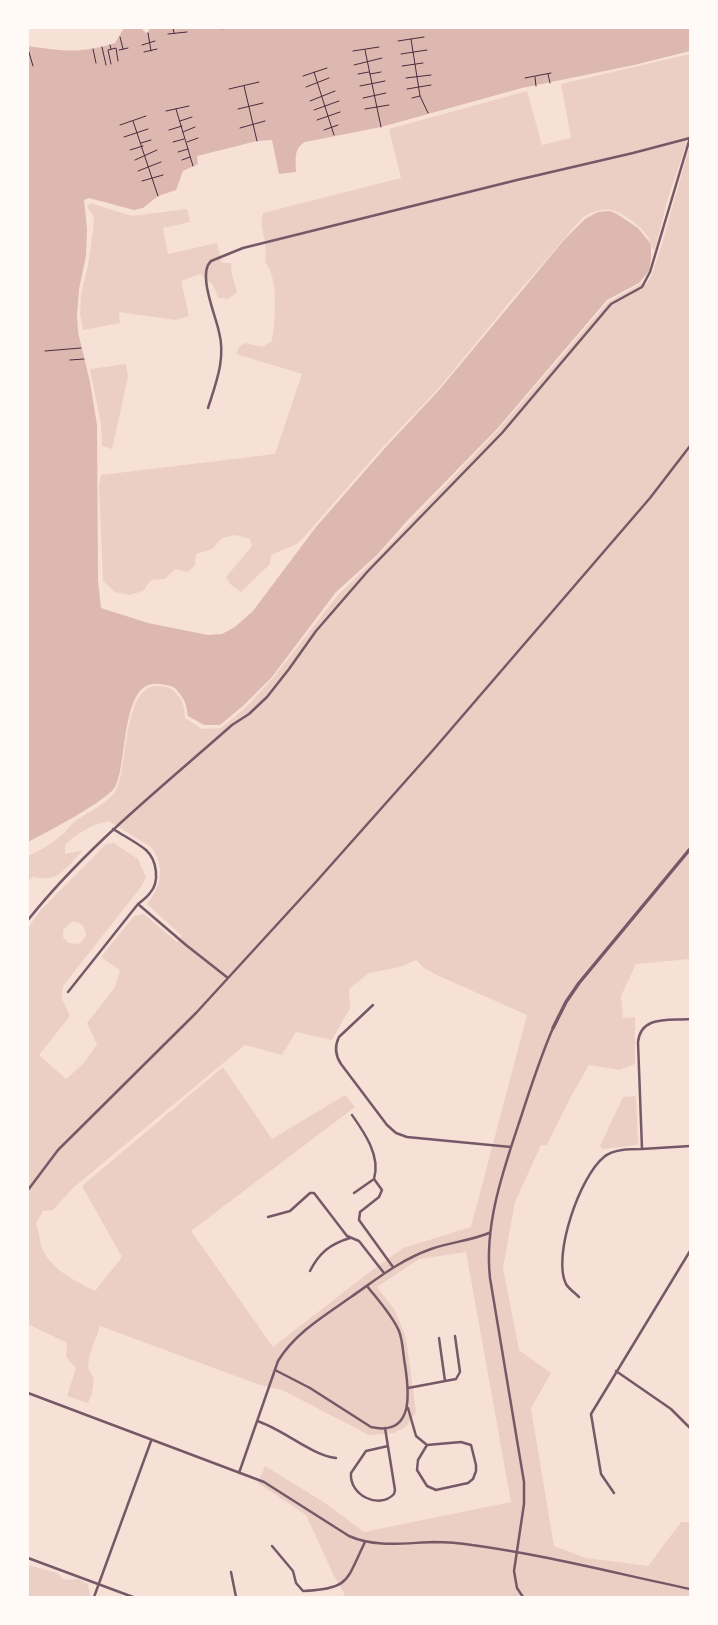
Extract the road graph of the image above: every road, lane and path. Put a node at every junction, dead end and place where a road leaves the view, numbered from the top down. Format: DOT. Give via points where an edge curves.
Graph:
graph roads {
  1 [pos="173,28"];
  2 [pos="187,32"];
  3 [pos="148,33"];
  4 [pos="168,34"];
  5 [pos="174,34"];
  6 [pos="120,37"];
  7 [pos="424,37"];
  8 [pos="411,39"];
  9 [pos="155,41"];
  10 [pos="398,41"];
  11 [pos="149,43"];
  12 [pos="110,45"];
  13 [pos="142,45"];
  14 [pos="102,47"];
  15 [pos="379,47"];
  16 [pos="128,48"];
  17 [pos="28,49"];
  18 [pos="111,49"];
  19 [pos="123,49"];
  20 [pos="157,49"];
  21 [pos="93,50"];
  22 [pos="119,50"];
  23 [pos="365,50"];
  24 [pos="427,50"];
  25 [pos="151,51"];
  26 [pos="353,51"];
  27 [pos="144,52"];
  28 [pos="401,54"];
  29 [pos="382,58"];
  30 [pos="118,62"];
  31 [pos="96,63"];
  32 [pos="423,63"];
  33 [pos="111,64"];
  34 [pos="106,65"];
  35 [pos="354,65"];
  36 [pos="32,66"];
  37 [pos="402,66"];
  38 [pos="327,68"];
  39 [pos="314,72"];
  40 [pos="381,72"];
  41 [pos="370,73"];
  42 [pos="548,73"];
  43 [pos="551,73"];
  44 [pos="358,74"];
  45 [pos="431,75"];
  46 [pos="303,76"];
  47 [pos="535,76"];
  48 [pos="329,78"];
  49 [pos="406,78"];
  50 [pos="525,78"];
  51 [pos="385,81"];
  52 [pos="259,82"];
  53 [pos="550,83"];
  54 [pos="431,85"];
  55 [pos="244,86"];
  56 [pos="360,86"];
  57 [pos="536,86"];
  58 [pos="306,88"];
  59 [pos="229,89"];
  60 [pos="407,89"];
  61 [pos="335,91"];
  62 [pos="386,93"];
  63 [pos="420,96"];
  64 [pos="363,98"];
  65 [pos="412,98"];
  66 [pos="310,101"];
  67 [pos="339,101"];
  68 [pos="263,103"];
  69 [pos="389,105"];
  70 [pos="189,106"];
  71 [pos="249,106"];
  72 [pos="176,109"];
  73 [pos="238,109"];
  74 [pos="365,109"];
  75 [pos="314,110"];
  76 [pos="166,111"];
  77 [pos="340,112"];
  78 [pos="428,113"];
  79 [pos="146,116"];
  80 [pos="192,117"];
  81 [pos="317,120"];
  82 [pos="133,121"];
  83 [pos="180,121"];
  84 [pos="265,121"];
  85 [pos="120,125"];
  86 [pos="338,125"];
  87 [pos="182,126"];
  88 [pos="381,127"];
  89 [pos="195,128"];
  90 [pos="240,128"];
  91 [pos="148,129"];
  92 [pos="169,130"];
  93 [pos="324,130"];
  94 [pos="137,132"];
  95 [pos="183,132"];
  96 [pos="334,135"];
  97 [pos="124,137"];
  98 [pos="185,138"];
  99 [pos="198,138"];
  100 [pos="690,138"];
  101 [pos="152,140"];
  102 [pos="257,141"];
  103 [pos="173,142"];
  104 [pos="186,142"];
  105 [pos="141,143"];
  106 [pos="143,146"];
  107 [pos="188,149"];
  108 [pos="130,150"];
  109 [pos="157,150"];
  110 [pos="178,152"];
  111 [pos="190,157"];
  112 [pos="135,160"];
  113 [pos="182,160"];
  114 [pos="161,162"];
  115 [pos="193,166"];
  116 [pos="138,171"];
  117 [pos="162,175"];
  118 [pos="153,178"];
  119 [pos="142,181"];
  120 [pos="158,196"];
  121 [pos="81,348"];
  122 [pos="46,351"];
  123 [pos="84,359"];
  124 [pos="70,360"];
  125 [pos="208,408"];
  126 [pos="690,446"];
  127 [pos="113,829"];
  128 [pos="690,849"];
  129 [pos="138,904"];
  130 [pos="28,920"];
  131 [pos="228,978"];
  132 [pos="68,992"];
  133 [pos="373,1006"];
  134 [pos="690,1019"];
  135 [pos="553,1028"];
  136 [pos="352,1115"];
  137 [pos="690,1146"];
  138 [pos="511,1147"];
  139 [pos="642,1149"];
  140 [pos="374,1178"];
  141 [pos="28,1190"];
  142 [pos="354,1193"];
  143 [pos="268,1217"];
  144 [pos="489,1233"];
  145 [pos="350,1238"];
  146 [pos="690,1250"];
  147 [pos="689,1255"];
  148 [pos="393,1267"];
  149 [pos="310,1272"];
  150 [pos="384,1273"];
  151 [pos="367,1286"];
  152 [pos="579,1297"];
  153 [pos="455,1336"];
  154 [pos="439,1338"];
  155 [pos="275,1370"];
  156 [pos="616,1371"];
  157 [pos="445,1381"];
  158 [pos="408,1388"];
  159 [pos="28,1393"];
  160 [pos="408,1408"];
  161 [pos="257,1421"];
  162 [pos="385,1428"];
  163 [pos="690,1428"];
  164 [pos="151,1441"];
  165 [pos="427,1445"];
  166 [pos="388,1446"];
  167 [pos="336,1458"];
  168 [pos="239,1472"];
  169 [pos="614,1493"];
  170 [pos="365,1542"];
  171 [pos="272,1546"];
  172 [pos="517,1552"];
  173 [pos="28,1558"];
  174 [pos="231,1572"];
  175 [pos="99,1584"];
  176 [pos="690,1589"];
  177 [pos="94,1597"];
  178 [pos="133,1597"];
  179 [pos="236,1597"];
  180 [pos="523,1597"];
  1 -- 5 [label="path"];
  2 -- 5 [label="path"];
  3 -- 11 [label="path"];
  4 -- 5 [label="path"];
  6 -- 19 [label="path"];
  7 -- 8 [label="path"];
  8 -- 10 [label="path"];
  8 -- 63 [label="path"];
  9 -- 11 [label="path"];
  11 -- 13 [label="path"];
  11 -- 25 [label="path"];
  12 -- 18 [label="path"];
  14 -- 34 [label="path"];
  15 -- 23 [label="path"];
  16 -- 19 [label="path"];
  17 -- 36 [label="path"];
  18 -- 30 [label="path" via="116,48"];
  18 -- 33 [label="path" via="108,50"];
  19 -- 22 [label="path"];
  20 -- 25 [label="path"];
  21 -- 31 [label="path"];
  23 -- 26 [label="path"];
  23 -- 41 [label="path"];
  24 -- 28 [label="path"];
  25 -- 27 [label="path"];
  29 -- 35 [label="path"];
  32 -- 37 [label="path"];
  38 -- 39 [label="path"];
  39 -- 46 [label="path"];
  39 -- 96 [label="path"];
  40 -- 41 [label="path"];
  41 -- 44 [label="path"];
  41 -- 88 [label="path"];
  42 -- 43 [label="path"];
  42 -- 47 [label="path"];
  42 -- 53 [label="path"];
  45 -- 49 [label="path"];
  47 -- 50 [label="path"];
  47 -- 57 [label="path"];
  48 -- 58 [label="path"];
  51 -- 56 [label="path"];
  52 -- 59 [label="path"];
  54 -- 60 [label="path"];
  55 -- 71 [label="path"];
  61 -- 66 [label="path"];
  62 -- 64 [label="path"];
  63 -- 65 [label="path"];
  63 -- 78 [label="path"];
  67 -- 75 [label="path"];
  68 -- 71 [label="path"];
  69 -- 74 [label="path"];
  70 -- 72 [label="path"];
  71 -- 73 [label="path"];
  71 -- 102 [label="path"];
  72 -- 76 [label="path"];
  72 -- 83 [label="path"];
  77 -- 81 [label="path"];
  79 -- 82 [label="path"];
  80 -- 83 [label="path"];
  82 -- 85 [label="path"];
  82 -- 94 [label="path"];
  83 -- 87 [label="path"];
  84 -- 90 [label="path"];
  86 -- 93 [label="path"];
  87 -- 92 [label="path"];
  87 -- 95 [label="path"];
  89 -- 95 [label="path"];
  91 -- 94 [label="path"];
  94 -- 97 [label="path"];
  94 -- 105 [label="path"];
  95 -- 98 [label="path"];
  98 -- 103 [label="path"];
  98 -- 104 [label="path"];
  99 -- 104 [label="path"];
  100 -- 125 [label="street" via="243,248 211,262 205,270 207,286 223,350"];
  100 -- 127 [label="street" via="650,272 642,287 611,304 502,433 368,571 316,631 266,697"];
  101 -- 105 [label="path"];
  104 -- 107 [label="path"];
  105 -- 106 [label="path"];
  106 -- 108 [label="path"];
  106 -- 118 [label="path"];
  107 -- 110 [label="path"];
  107 -- 111 [label="path"];
  109 -- 112 [label="path"];
  111 -- 113 [label="path"];
  111 -- 115 [label="path"];
  114 -- 116 [label="path"];
  117 -- 118 [label="path"];
  118 -- 119 [label="path"];
  118 -- 120 [label="path"];
  121 -- 122 [label="path"];
  123 -- 124 [label="path"];
  126 -- 131 [label="street" via="650,498 434,749"];
  127 -- 129 [label="street" via="146,850 154,863 154,886"];
  127 -- 130 [label="street"];
  128 -- 135 [label="street" via="579,983"];
  129 -- 131 [label="street"];
  129 -- 132 [label="street"];
  131 -- 141 [label="street" via="146,1064 58,1150"];
  133 -- 138 [label="street" via="342,1033 336,1043 338,1060 387,1125 396,1133 407,1137"];
  134 -- 139 [label="street" via="646,1024 639,1031"];
  135 -- 138 [label="street"];
  136 -- 140 [label="street" via="370,1142 377,1170"];
  137 -- 139 [label="street"];
  138 -- 144 [label="street"];
  139 -- 152 [label="street" via="621,1150 603,1157 595,1166 573,1208 566,1233 564,1270 567,1286"];
  140 -- 142 [label="street"];
  140 -- 148 [label="street" via="382,1194 360,1212 359,1220"];
  143 -- 145 [label="street" via="290,1211 310,1193 314,1193"];
  144 -- 148 [label="street" via="478,1238 431,1248"];
  144 -- 172 [label="street" via="490,1278 524,1482 524,1504"];
  145 -- 149 [label="street" via="331,1245 313,1264"];
  145 -- 150 [label="street" via="359,1241"];
  146 -- 147 [label="street"];
  147 -- 156 [label="street"];
  148 -- 150 [label="street"];
  150 -- 151 [label="street"];
  151 -- 155 [label="street" via="299,1336 284,1351"];
  151 -- 158 [label="street" via="399,1332"];
  153 -- 157 [label="street" via="460,1372 456,1379"];
  154 -- 157 [label="street"];
  155 -- 161 [label="street"];
  155 -- 162 [label="street" via="310,1388 365,1423"];
  156 -- 163 [label="street" via="671,1409"];
  156 -- 169 [label="street" via="590,1416 601,1474"];
  157 -- 158 [label="street"];
  158 -- 160 [label="street"];
  159 -- 164 [label="street"];
  160 -- 162 [label="street" via="402,1419"];
  160 -- 165 [label="street" via="416,1436"];
  161 -- 167 [label="street" via="313,1450"];
  161 -- 168 [label="street"];
  162 -- 166 [label="street"];
  164 -- 168 [label="street"];
  164 -- 175 [label="street"];
  165 -- 165 [label="street" via="461,1442 471,1445 476,1465 473,1478 468,1483 436,1490 427,1486 417,1470 418,1460"];
  166 -- 166 [label="street" via="394,1494 390,1498 370,1501 360,1495 351,1474 366,1450"];
  168 -- 170 [label="street" via="272,1486 349,1536"];
  170 -- 171 [label="street" via="345,1582 325,1590 303,1591 296,1583 292,1571"];
  170 -- 172 [label="street" via="448,1543"];
  172 -- 176 [label="street"];
  172 -- 180 [label="street" via="515,1580"];
  173 -- 175 [label="street"];
  174 -- 179 [label="street"];
  175 -- 177 [label="street"];
  175 -- 178 [label="street"];
}
